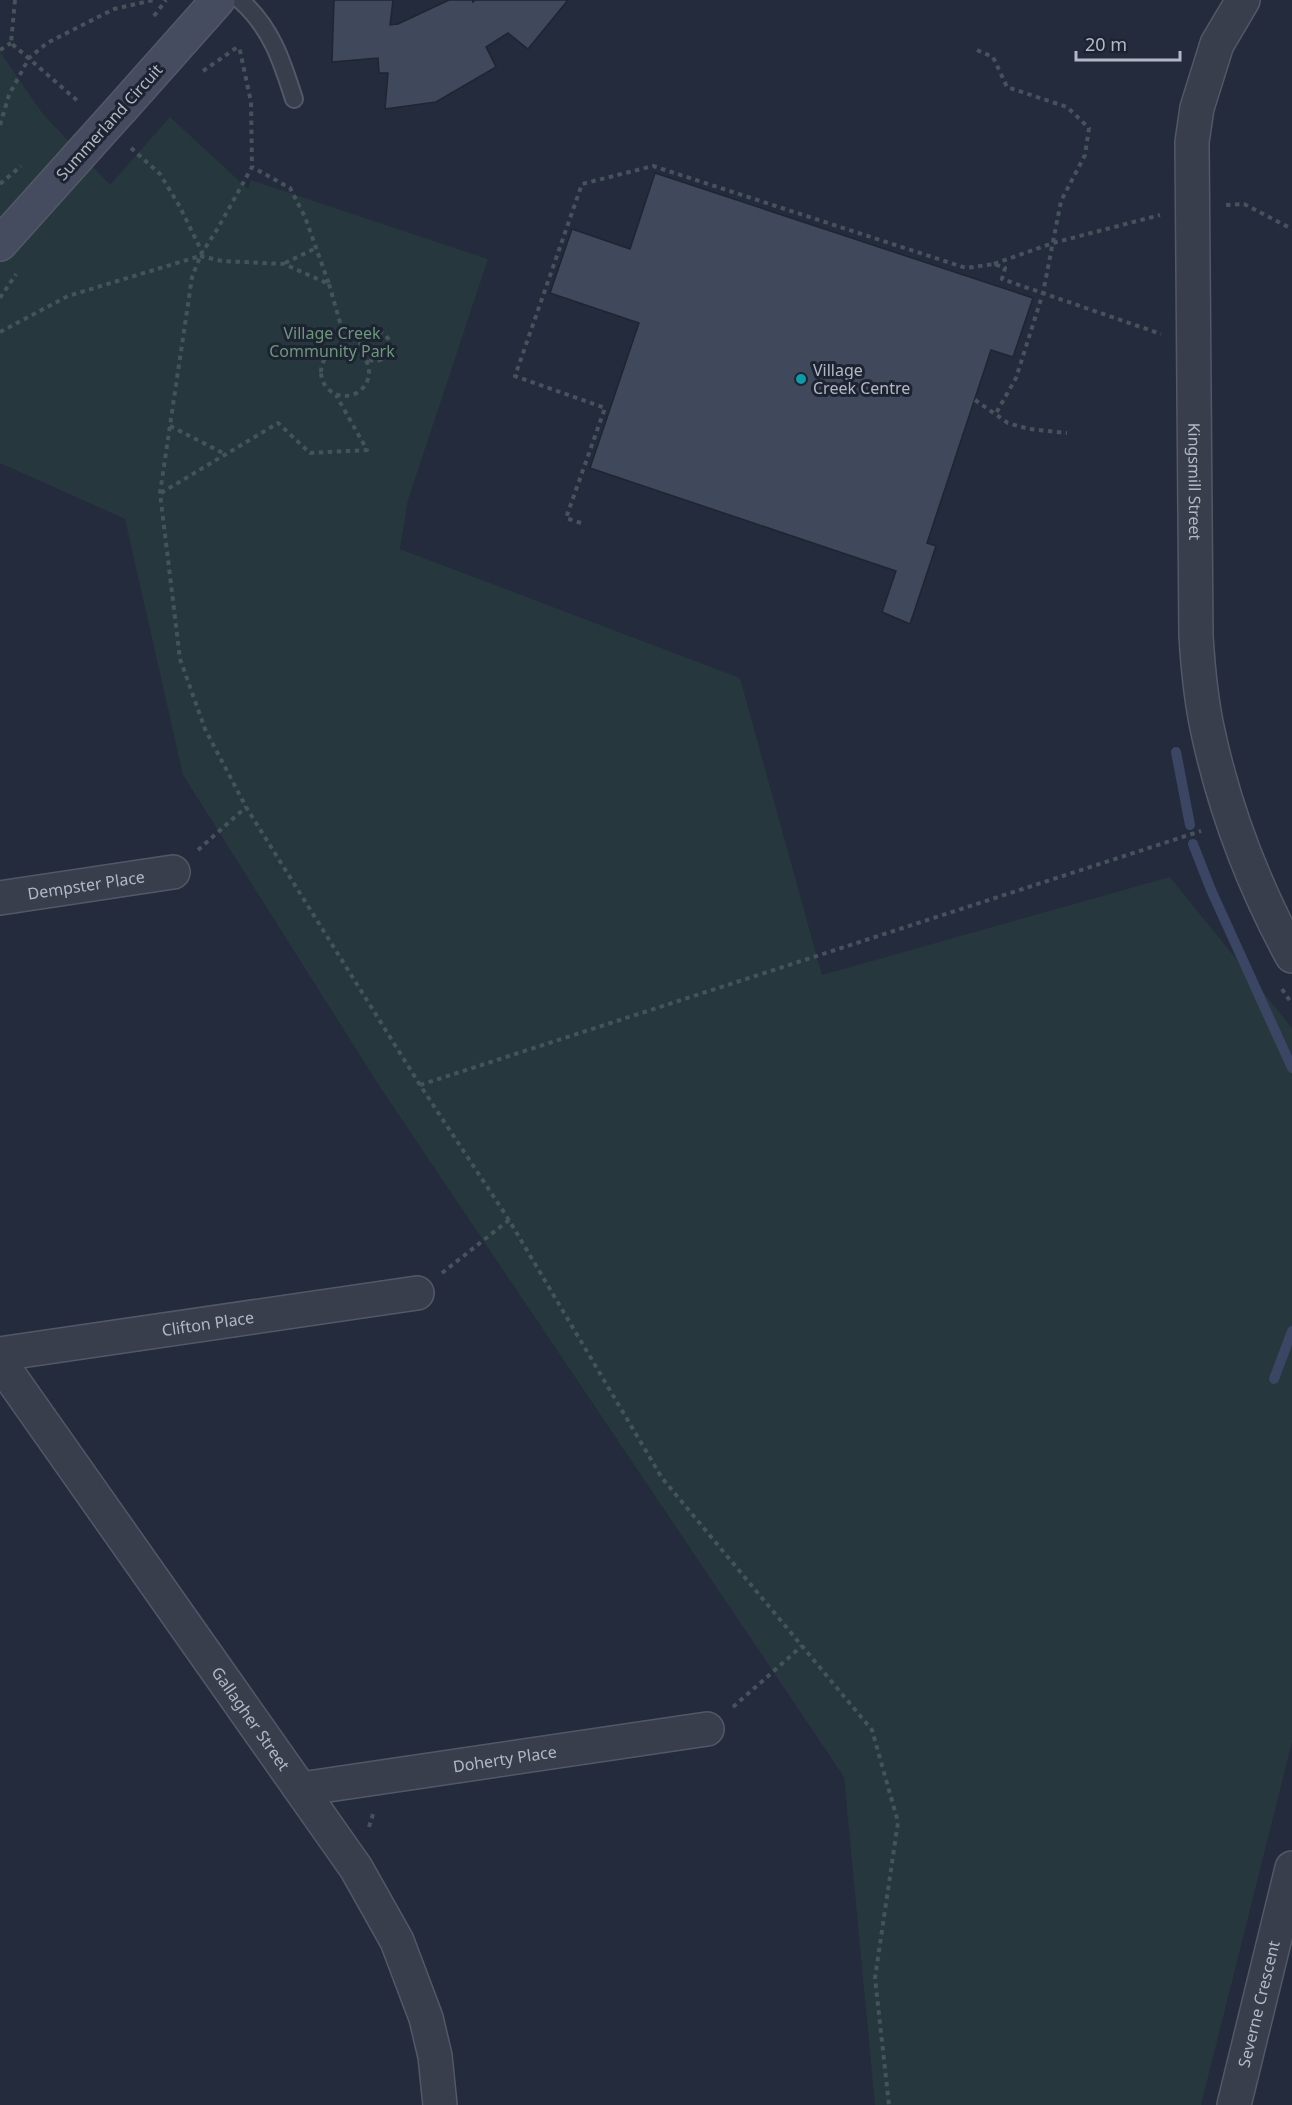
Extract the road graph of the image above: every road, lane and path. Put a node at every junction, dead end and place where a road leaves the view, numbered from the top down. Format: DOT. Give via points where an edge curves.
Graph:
graph roads {
  1 [pos="15,0"];
  2 [pos="154,0"];
  3 [pos="218,0"];
  4 [pos="240,0"];
  5 [pos="1243,0"];
  6 [pos="261,22"];
  7 [pos="11,43"];
  8 [pos="239,46"];
  9 [pos="0,50"];
  10 [pos="977,50"];
  11 [pos="29,58"];
  12 [pos="202,72"];
  13 [pos="294,99"];
  14 [pos="82,106"];
  15 [pos="0,125"];
  16 [pos="128,145"];
  17 [pos="252,167"];
  18 [pos="1192,207"];
  19 [pos="1292,229"];
  20 [pos="1053,243"];
  21 [pos="0,244"];
  22 [pos="316,248"];
  23 [pos="200,256"];
  24 [pos="284,264"];
  25 [pos="994,264"];
  26 [pos="329,284"];
  27 [pos="1043,293"];
  28 [pos="0,332"];
  29 [pos="1170,338"];
  30 [pos="347,348"];
  31 [pos="363,356"];
  32 [pos="336,395"];
  33 [pos="975,400"];
  34 [pos="995,415"];
  35 [pos="170,426"];
  36 [pos="1067,433"];
  37 [pos="225,454"];
  38 [pos="160,494"];
  39 [pos="581,523"];
  40 [pos="246,807"];
  41 [pos="1232,821"];
  42 [pos="173,872"];
  43 [pos="0,898"];
  44 [pos="1292,957"];
  45 [pos="420,1085"];
  46 [pos="509,1220"];
  47 [pos="417,1293"];
  48 [pos="0,1354"];
  49 [pos="0,1362"];
  50 [pos="802,1646"];
  51 [pos="707,1729"];
  52 [pos="301,1790"];
  53 [pos="1292,1868"];
  54 [pos="440,2105"];
  55 [pos="889,2105"];
  56 [pos="1234,2105"];
  1 -- 7 [label="path"];
  2 -- 11 [label="path" via="114,9 46,43"];
  3 -- 21 [label="street, Summerland Circuit, bridge"];
  4 -- 6 [label="lane"];
  5 -- 18 [label="street, Kingsmill Street" via="1217,44 1197,108 1192,142"];
  6 -- 8 [label="path"];
  6 -- 13 [label="lane" via="280,56"];
  7 -- 9 [label="path"];
  7 -- 11 [label="path"];
  8 -- 12 [label="path"];
  8 -- 17 [label="path" via="251,102"];
  10 -- 20 [label="path" via="993,57 1006,87 1066,107 1089,128 1085,156 1061,201"];
  11 -- 14 [label="path"];
  11 -- 15 [label="path" via="9,95"];
  16 -- 23 [label="path" via="160,174 202,252"];
  17 -- 22 [label="path" via="290,188"];
  17 -- 23 [label="path"];
  18 -- 19 [label="path" via="1244,204"];
  18 -- 20 [label="path"];
  18 -- 41 [label="street, Kingsmill Street" via="1196,636 1208,732"];
  20 -- 25 [label="path"];
  20 -- 27 [label="path"];
  22 -- 24 [label="path"];
  22 -- 26 [label="path"];
  23 -- 24 [label="path"];
  23 -- 28 [label="path" via="68,296"];
  23 -- 35 [label="path" via="192,277"];
  24 -- 26 [label="path"];
  25 -- 27 [label="path" via="1005,268 1002,279"];
  25 -- 39 [label="path" via="966,268 653,166 582,184 514,376 605,408 566,518"];
  26 -- 30 [label="path"];
  27 -- 29 [label="path"];
  27 -- 34 [label="path" via="1016,378"];
  30 -- 31 [label="path"];
  30 -- 32 [label="path" via="334,350 322,362 324,385"];
  31 -- 31 [label="path" via="377,361 386,356 390,347 387,337 378,331 364,334 359,348"];
  31 -- 32 [label="path" via="369,370 365,386 352,395"];
  32 -- 37 [label="path" via="367,450 310,453 278,423"];
  33 -- 34 [label="path"];
  34 -- 36 [label="path" via="1029,429"];
  35 -- 37 [label="path"];
  35 -- 38 [label="path"];
  37 -- 38 [label="path"];
  38 -- 40 [label="path" via="180,659 205,729"];
  40 -- 42 [label="path"];
  40 -- 45 [label="path"];
  41 -- 44 [label="street, Kingsmill Street" via="1272,920"];
  41 -- 45 [label="path"];
  42 -- 43 [label="street, Dempster Place"];
  45 -- 46 [label="path"];
  46 -- 47 [label="path"];
  46 -- 50 [label="path" via="662,1478"];
  47 -- 48 [label="street, Clifton Place"];
  49 -- 52 [label="street, Gallagher Street"];
  50 -- 51 [label="path"];
  50 -- 55 [label="path" via="872,1730 898,1822 875,1978"];
  51 -- 52 [label="street, Doherty Place"];
  52 -- 54 [label="street, Gallagher Street" via="356,1868 397,1941 426,2018"];
  53 -- 56 [label="street, Severne Crescent"];
}
